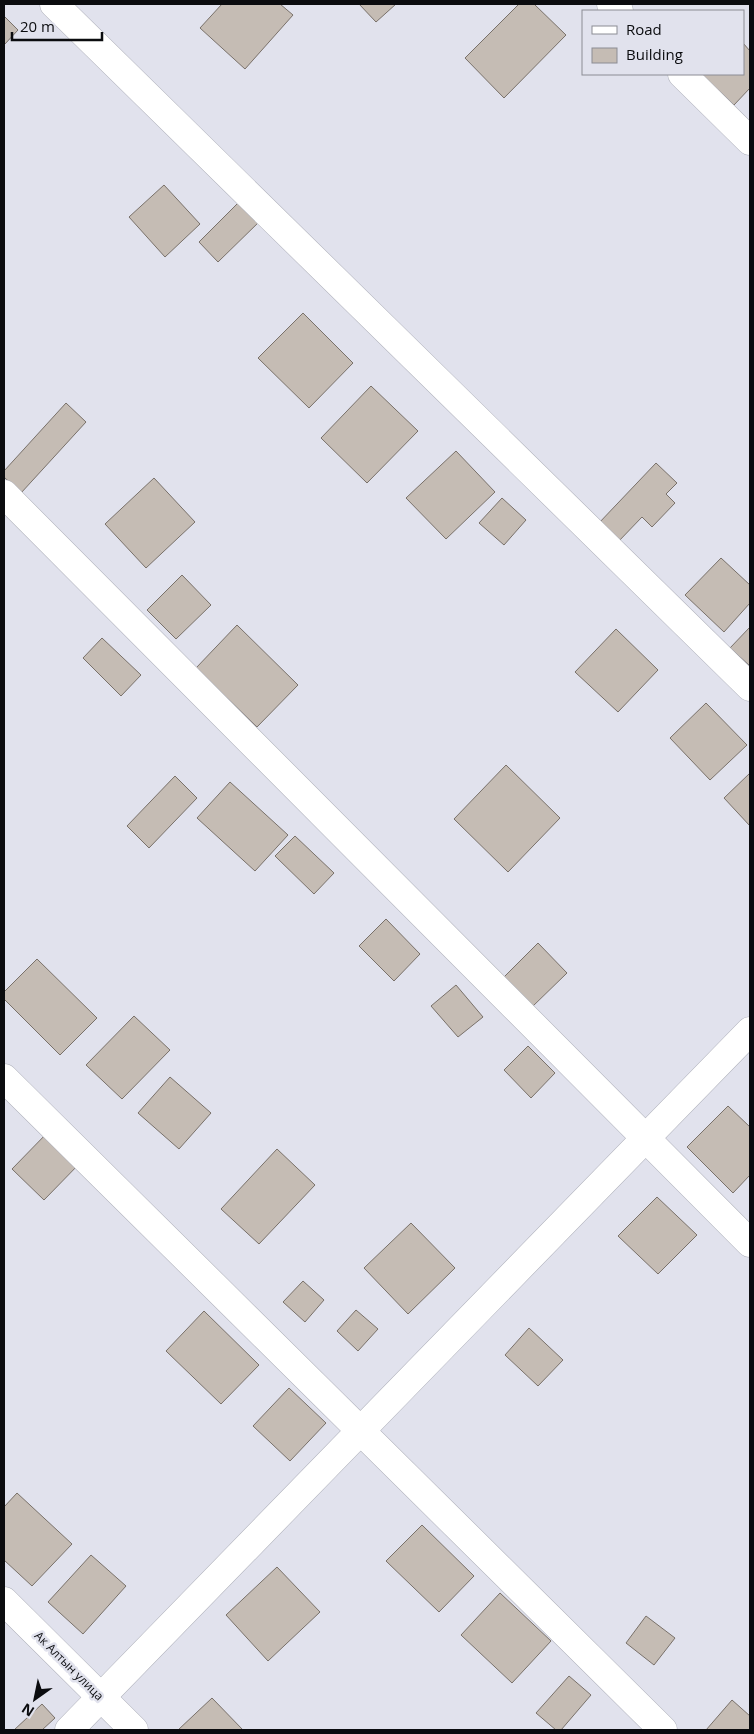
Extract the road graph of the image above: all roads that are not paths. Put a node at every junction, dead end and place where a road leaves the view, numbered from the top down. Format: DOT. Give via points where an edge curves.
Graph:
graph roads {
  1 [pos="54,4"];
  2 [pos="683,75"];
  3 [pos="750,141"];
  4 [pos="4,494"];
  5 [pos="750,687"];
  6 [pos="750,1031"];
  7 [pos="4,1078"];
  8 [pos="645,1139"];
  9 [pos="750,1243"];
  10 [pos="359,1431"];
  11 [pos="4,1601"];
  12 [pos="101,1698"];
  13 [pos="69,1730"];
  14 [pos="134,1730"];
  15 [pos="663,1730"];
  1 -- 5 [label="street"];
  2 -- 3 [label="street"];
  4 -- 8 [label="street"];
  6 -- 8 [label="street"];
  7 -- 10 [label="street"];
  8 -- 9 [label="street"];
  8 -- 10 [label="street"];
  10 -- 12 [label="street"];
  10 -- 15 [label="street"];
  11 -- 12 [label="street, Ак Алтын улица"];
  12 -- 13 [label="street"];
  12 -- 14 [label="street, Ак Алтын улица"];
}
